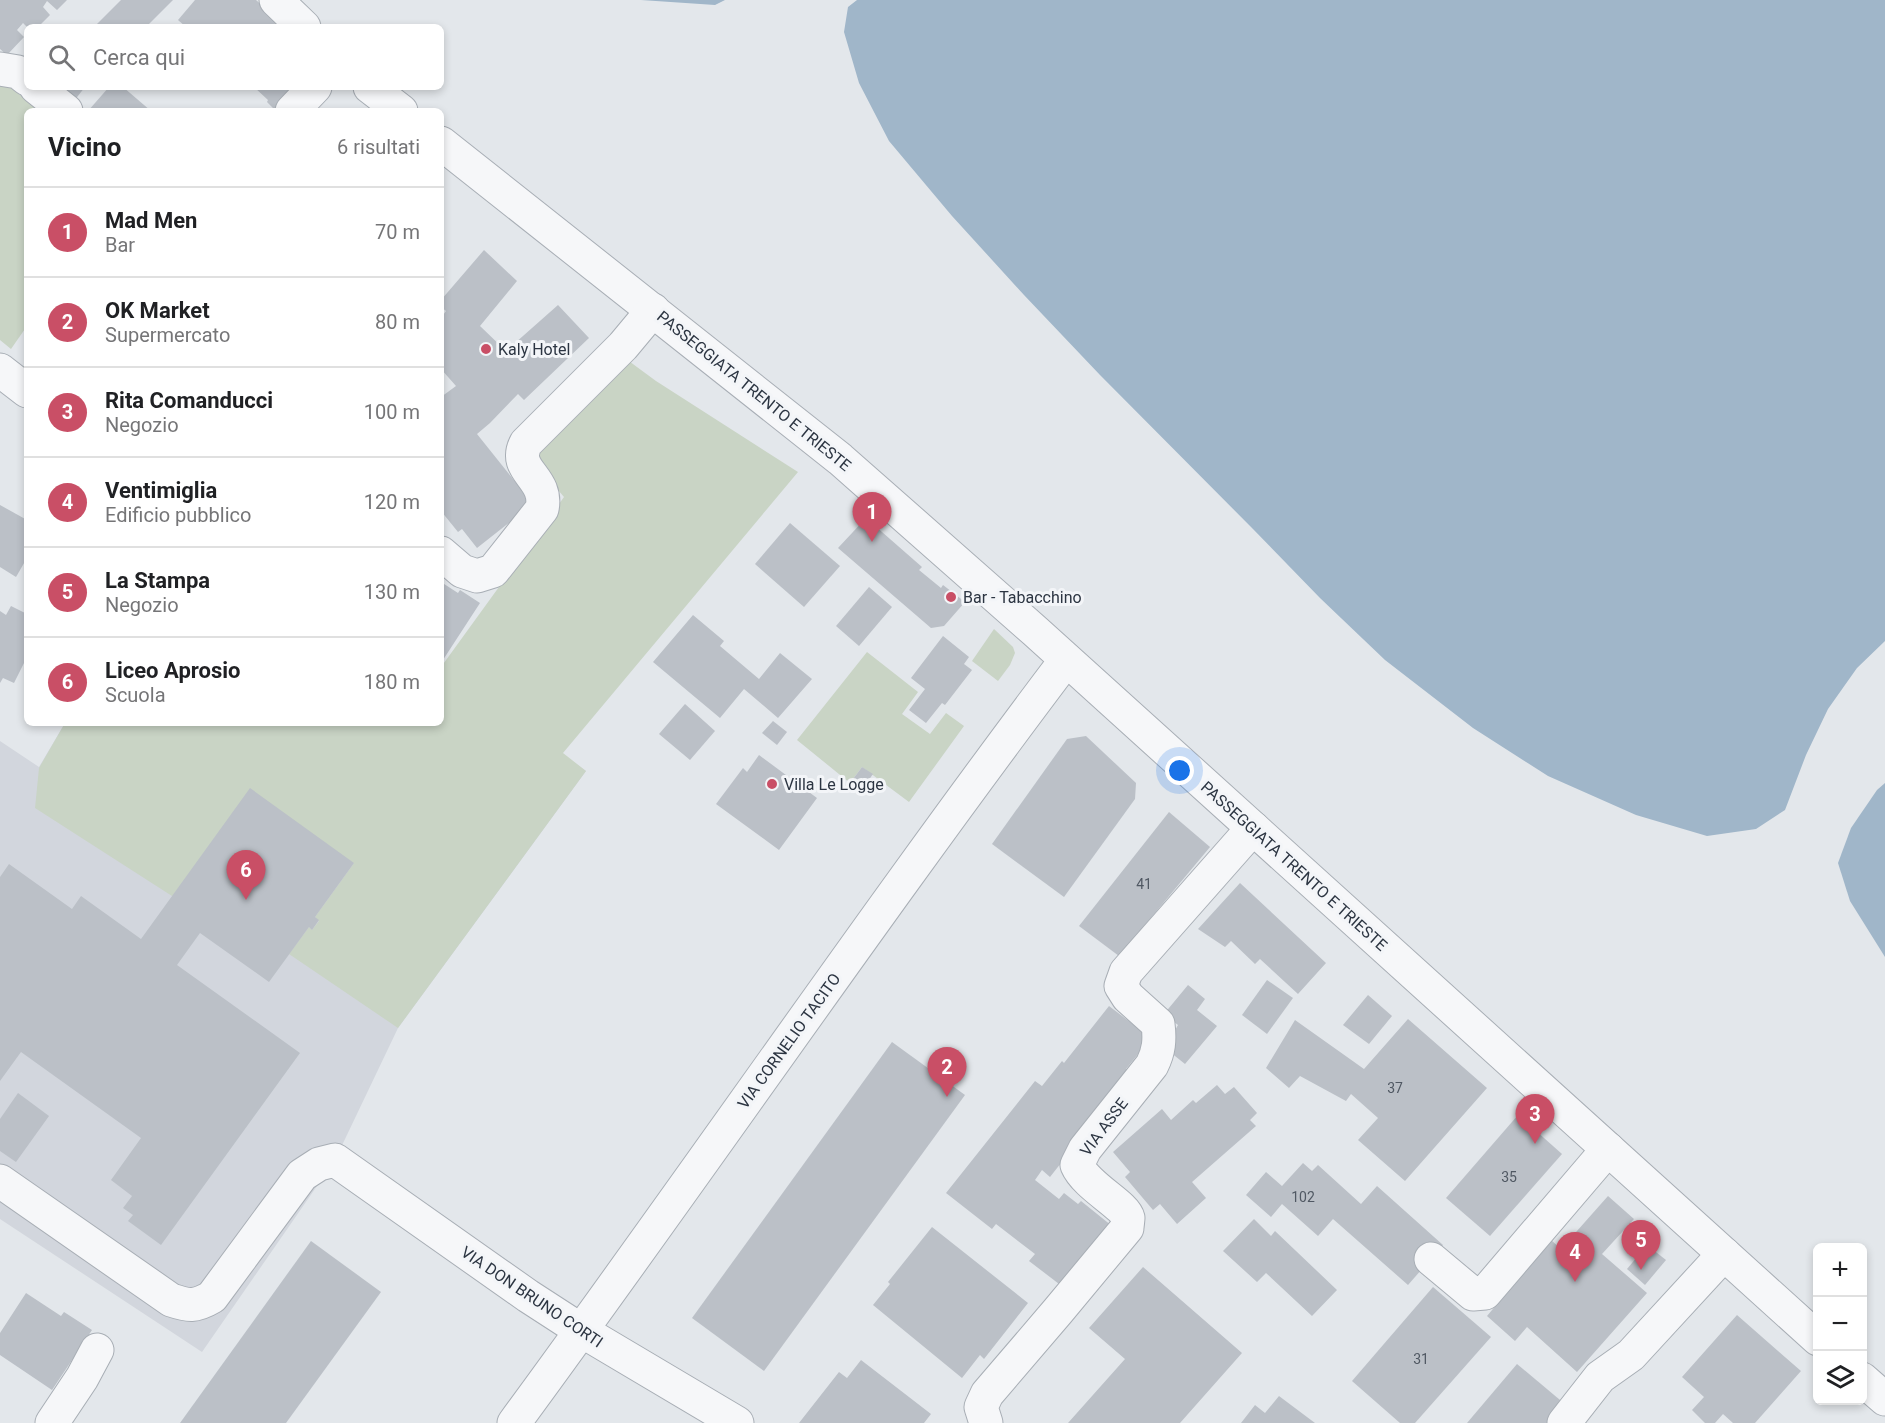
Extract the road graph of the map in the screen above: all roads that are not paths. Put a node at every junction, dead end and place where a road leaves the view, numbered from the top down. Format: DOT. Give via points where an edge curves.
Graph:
graph roads {
  1 [pos="276,0"];
  2 [pos="301,24"];
  3 [pos="40,90"];
  4 [pos="312,90"];
  5 [pos="374,90"];
  6 [pos="62,108"];
  7 [pos="295,108"];
  8 [pos="396,108"];
  9 [pos="444,145"];
  10 [pos="653,310"];
  11 [pos="0,370"];
  12 [pos="24,389"];
  13 [pos="444,556"];
  14 [pos="1066,660"];
  15 [pos="1253,828"];
  16 [pos="1608,1149"];
  17 [pos="0,1181"];
  18 [pos="1724,1254"];
  19 [pos="1431,1259"];
  20 [pos="582,1331"];
  21 [pos="1813,1334"];
  22 [pos="97,1350"];
  23 [pos="1867,1383"];
  24 [pos="1885,1399"];
  25 [pos="987,1409"];
  26 [pos="52,1423"];
  27 [pos="514,1423"];
  28 [pos="737,1423"];
  29 [pos="1564,1423"];
  1 -- 2 [label="street"];
  3 -- 6 [label="street"];
  4 -- 7 [label="street"];
  5 -- 8 [label="street"];
  9 -- 10 [label="street, PASSEGGIATA TRENTO E TRIESTE"];
  10 -- 13 [label="street" via="526,443 521,460 542,491 542,509 493,571 477,576 462,571"];
  10 -- 14 [label="street, PASSEGGIATA TRENTO E TRIESTE" via="840,459"];
  11 -- 12 [label="street"];
  14 -- 15 [label="street, PASSEGGIATA TRENTO E TRIESTE"];
  14 -- 20 [label="street, VIA CORNELIO TACITO"];
  15 -- 16 [label="street, PASSEGGIATA TRENTO E TRIESTE"];
  15 -- 25 [label="street, VIA ASSE" via="1126,972 1121,986 1158,1024 1157,1055 1077,1165 1089,1183 1124,1211 1127,1228 1058,1311"];
  16 -- 18 [label="street, PASSEGGIATA TRENTO E TRIESTE"];
  16 -- 19 [label="street" via="1485,1293 1473,1294"];
  17 -- 20 [label="street, VIA DON BRUNO CORTI" via="171,1300 186,1305 200,1304 212,1297 302,1175 334,1160"];
  18 -- 21 [label="street, PASSEGGIATA TRENTO E TRIESTE"];
  18 -- 29 [label="street" via="1631,1355 1600,1377"];
  20 -- 27 [label="street, VIA CORNELIO TACITO"];
  20 -- 28 [label="street, VIA DON BRUNO CORTI"];
  22 -- 26 [label="street"];
  23 -- 24 [label="street"];
}
